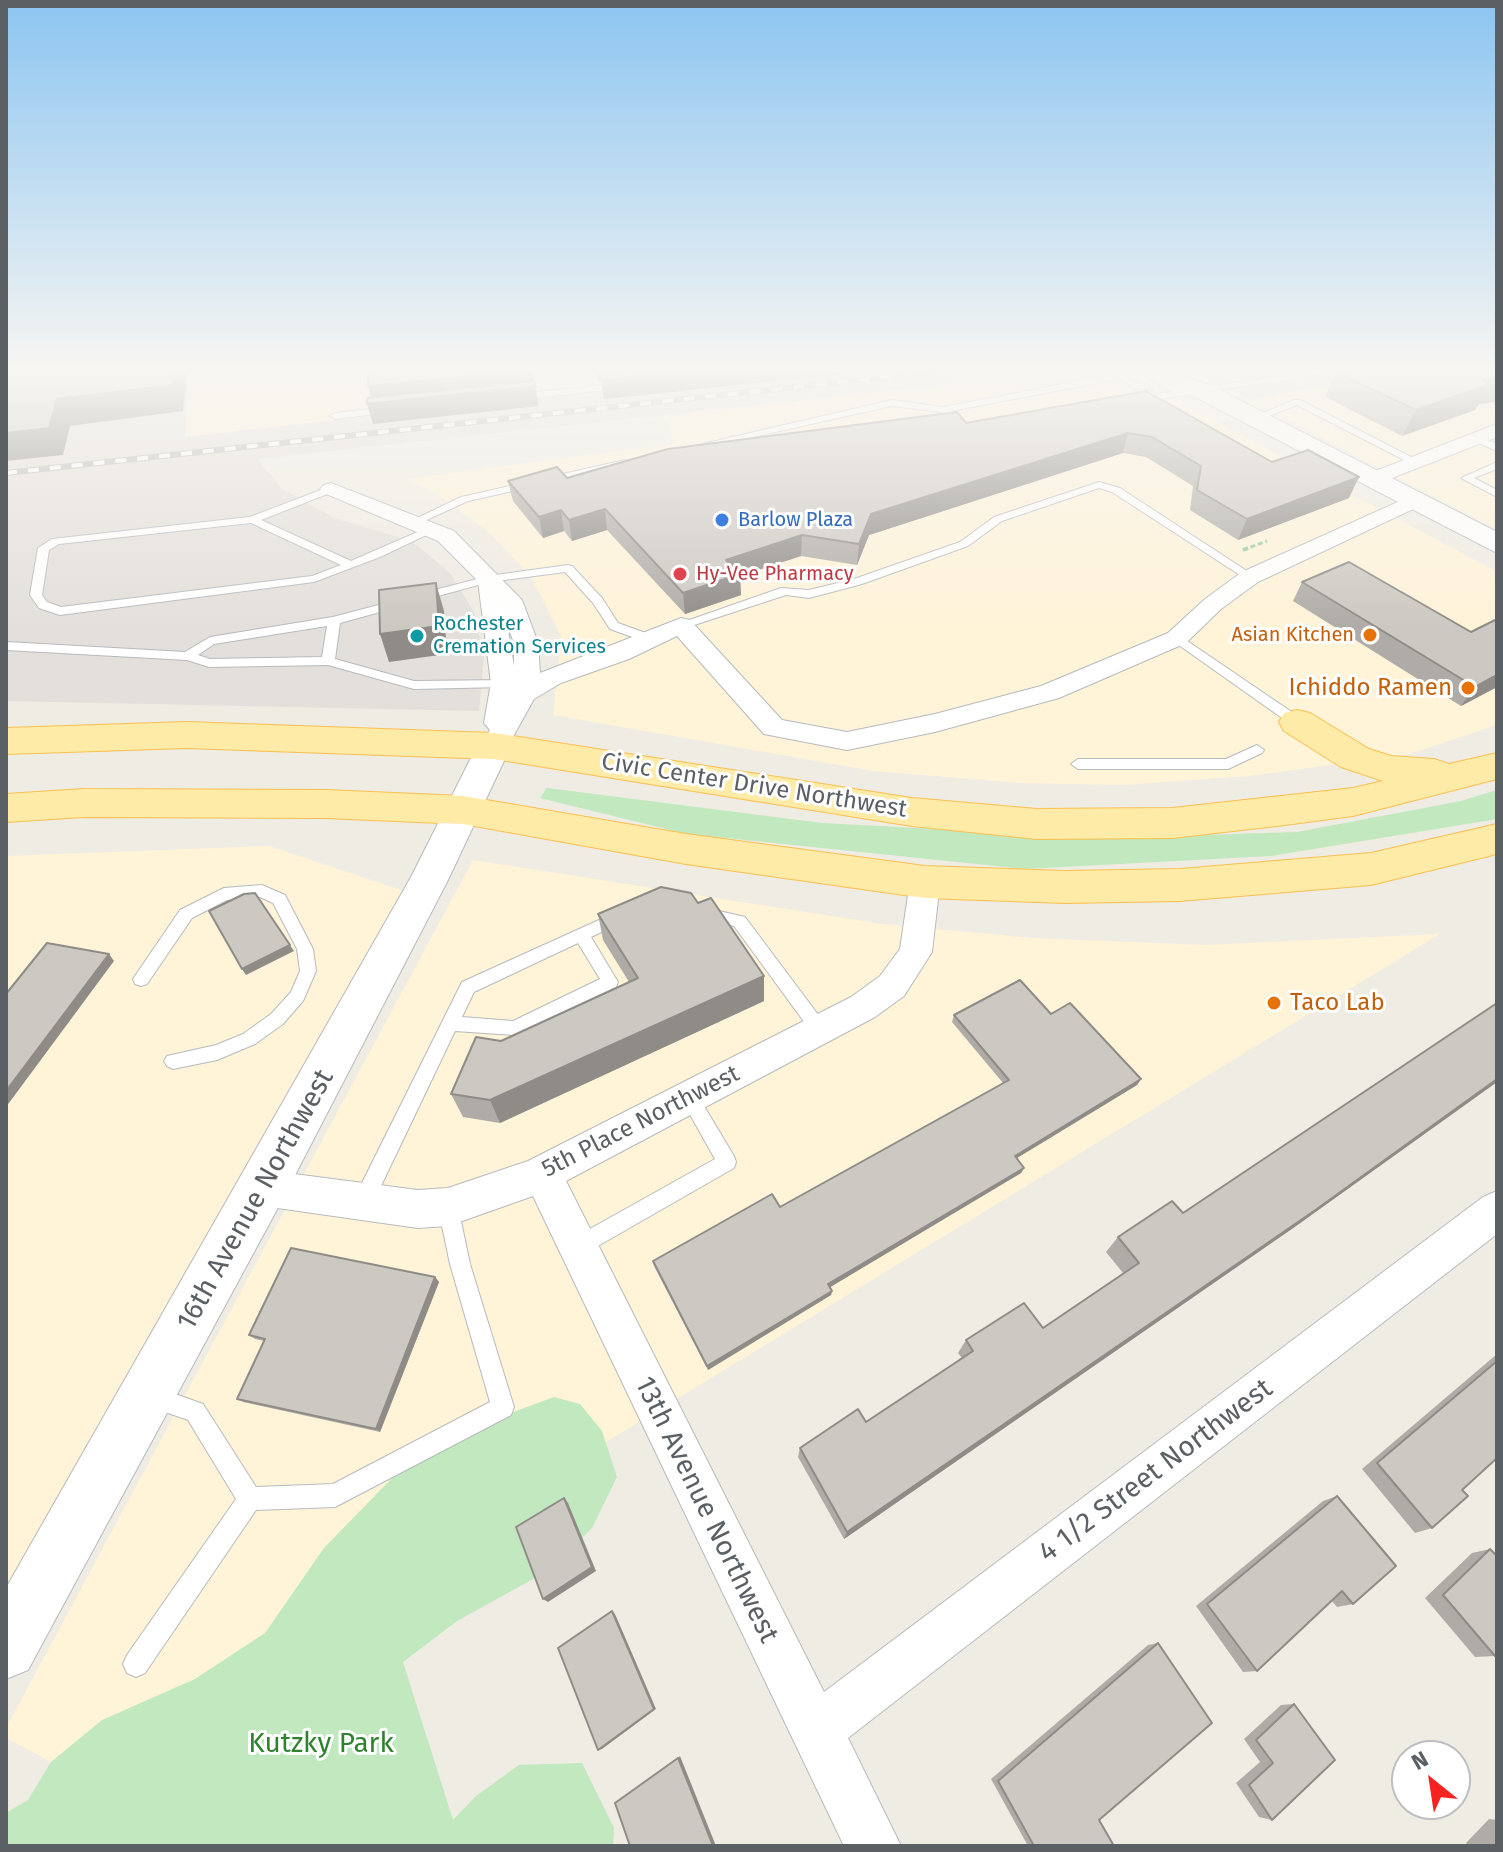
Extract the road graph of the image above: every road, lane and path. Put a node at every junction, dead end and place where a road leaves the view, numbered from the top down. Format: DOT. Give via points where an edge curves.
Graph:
graph roads {
  1 [pos="1327,455"];
  2 [pos="1403,455"];
  3 [pos="1429,455"];
  4 [pos="633,461"];
  5 [pos="1414,461"];
  6 [pos="1497,465"];
  7 [pos="1372,479"];
  8 [pos="331,489"];
  9 [pos="1497,494"];
  10 [pos="1417,502"];
  11 [pos="252,520"];
  12 [pos="425,525"];
  13 [pos="1497,544"];
  14 [pos="351,565"];
  15 [pos="1258,573"];
  16 [pos="488,579"];
  17 [pos="334,621"];
  18 [pos="681,625"];
  19 [pos="1177,638"];
  20 [pos="650,639"];
  21 [pos="6,646"];
  22 [pos="620,653"];
  23 [pos="188,656"];
  24 [pos="709,659"];
  25 [pos="328,661"];
  26 [pos="513,688"];
  27 [pos="1297,722"];
  28 [pos="6,741"];
  29 [pos="494,746"];
  30 [pos="1257,750"];
  31 [pos="1078,764"];
  32 [pos="1482,770"];
  33 [pos="6,808"];
  34 [pos="463,810"];
  35 [pos="1277,812"];
  36 [pos="1497,839"];
  37 [pos="925,882"];
  38 [pos="640,908"];
  39 [pos="693,911"];
  40 [pos="581,934"];
  41 [pos="141,979"];
  42 [pos="451,1023"];
  43 [pos="819,1029"];
  44 [pos="173,1061"];
  45 [pos="689,1097"];
  46 [pos="542,1174"];
  47 [pos="263,1188"];
  48 [pos="363,1203"];
  49 [pos="448,1207"];
  50 [pos="1497,1210"];
  51 [pos="577,1247"];
  52 [pos="147,1396"];
  53 [pos="250,1499"];
  54 [pos="6,1648"];
  55 [pos="136,1664"];
  56 [pos="814,1732"];
  57 [pos="873,1846"];
  1 -- 7 [label="main road"];
  2 -- 5 [label="lane"];
  3 -- 5 [label="street"];
  4 -- 12 [label="lane" via="465,499"];
  5 -- 7 [label="street"];
  6 -- 9 [label="lane" via="1466,478"];
  7 -- 10 [label="main road"];
  8 -- 11 [label="lane"];
  8 -- 12 [label="street"];
  10 -- 13 [label="main road"];
  10 -- 15 [label="street"];
  11 -- 14 [label="lane"];
  11 -- 14 [label="lane" via="56,541 44,548 36,595 43,605 60,611 314,579"];
  12 -- 14 [label="lane"];
  12 -- 16 [label="street" via="463,549"];
  15 -- 18 [label="lane" via="1099,485 998,519 964,544 858,582 809,594 785,591"];
  15 -- 19 [label="street"];
  16 -- 17 [label="lane"];
  16 -- 20 [label="lane" via="568,568 614,626"];
  16 -- 26 [label="street, 16th Avenue Northwest"];
  17 -- 23 [label="lane" via="210,641"];
  17 -- 25 [label="lane"];
  18 -- 20 [label="street"];
  18 -- 24 [label="street"];
  19 -- 24 [label="street" via="1050,692 847,741 774,728"];
  19 -- 27 [label="lane"];
  20 -- 22 [label="street"];
  21 -- 23 [label="lane"];
  22 -- 24 [label="street" via="684,651"];
  22 -- 26 [label="street"];
  23 -- 25 [label="lane" via="209,663"];
  25 -- 26 [label="lane" via="414,685"];
  26 -- 29 [label="street, 16th Avenue Northwest"];
  27 -- 32 [label="main road" via="1355,758 1389,769"];
  27 -- 35 [label="main road" via="1322,777 1314,791"];
  28 -- 29 [label="main road, Civic Center Drive Northwest" via="187,735"];
  29 -- 34 [label="street, 16th Avenue Northwest"];
  29 -- 35 [label="main road, Civic Center Drive Northwest" via="912,812 1037,824 1172,823"];
  30 -- 31 [label="lane" via="1228,764"];
  32 -- 35 [label="main road, Civic Center Drive Northwest" via="1353,802"];
  33 -- 34 [label="main road" via="190,803"];
  34 -- 37 [label="main road" via="686,849"];
  34 -- 47 [label="street, 16th Avenue Northwest"];
  36 -- 37 [label="main road" via="1428,858 1313,875 1180,885"];
  37 -- 43 [label="street, 5th Place Northwest" via="916,952 905,971 863,1007"];
  38 -- 40 [label="lane"];
  39 -- 43 [label="lane" via="739,921"];
  40 -- 42 [label="lane" via="468,987"];
  40 -- 42 [label="lane" via="610,982 514,1028"];
  41 -- 44 [label="lane" via="186,914 224,894 262,891 279,899 305,949 308,971 297,996 277,1019 249,1039 217,1052"];
  42 -- 48 [label="lane"];
  43 -- 45 [label="street, 5th Place Northwest"];
  45 -- 46 [label="street, 5th Place Northwest"];
  45 -- 51 [label="lane" via="727,1162"];
  46 -- 49 [label="street, 5th Place Northwest"];
  46 -- 51 [label="street, 13th Avenue Northwest"];
  47 -- 48 [label="street, 5th Place Northwest"];
  47 -- 52 [label="street, 16th Avenue Northwest"];
  48 -- 49 [label="street, 5th Place Northwest"];
  49 -- 53 [label="lane" via="503,1407 335,1495"];
  50 -- 56 [label="street, 4 1/2 Street Northwest"];
  51 -- 56 [label="street, 13th Avenue Northwest"];
  52 -- 53 [label="lane" via="195,1412"];
  52 -- 54 [label="street, 16th Avenue Northwest"];
  53 -- 55 [label="lane"];
  56 -- 57 [label="street, 13th Avenue Northwest"];
}
